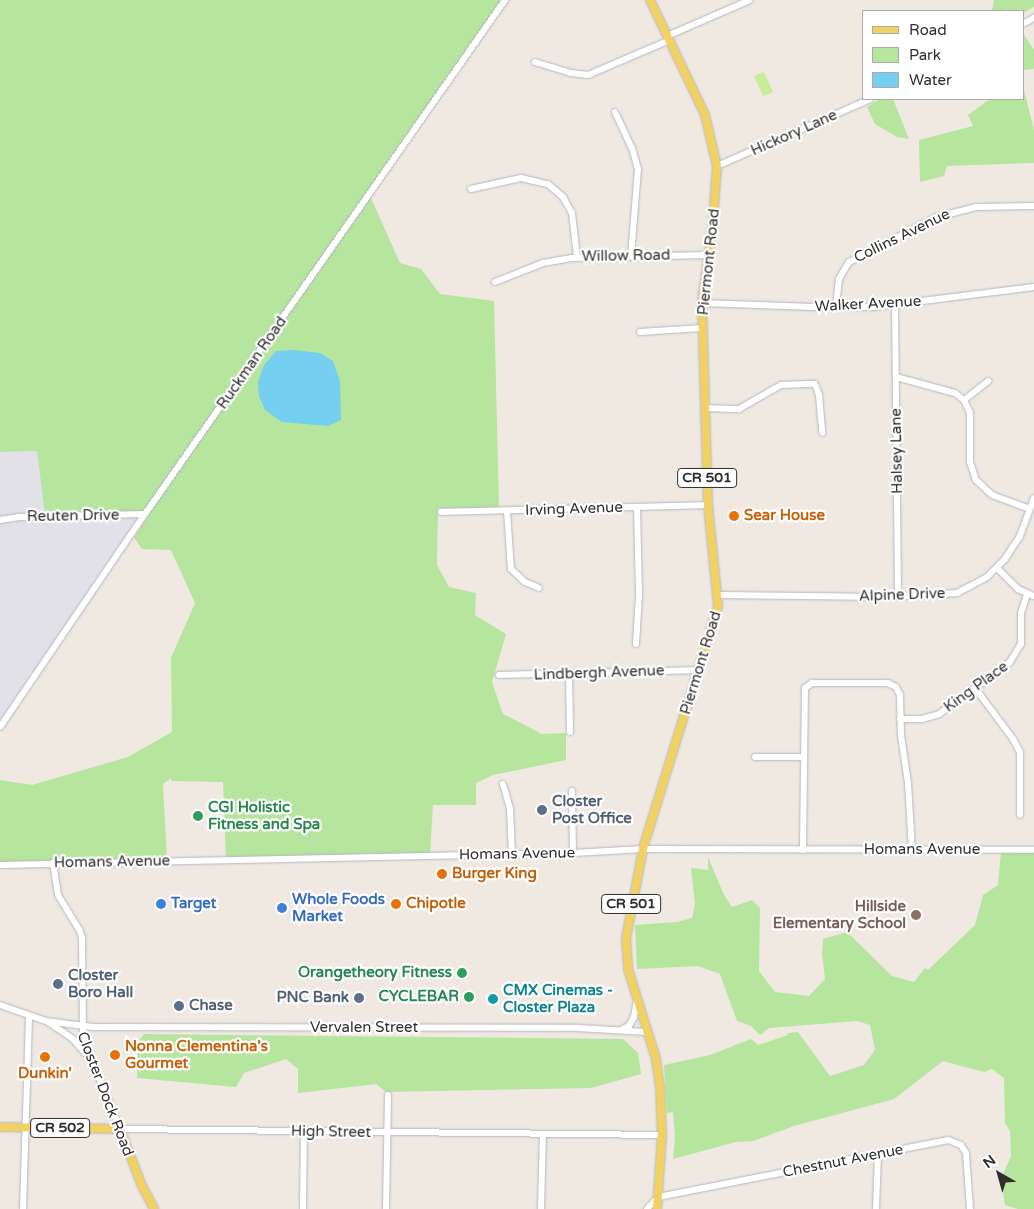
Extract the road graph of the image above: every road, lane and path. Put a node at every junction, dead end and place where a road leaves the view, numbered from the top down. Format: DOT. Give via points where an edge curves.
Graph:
graph roads {
  1 [pos="505,0"];
  2 [pos="650,0"];
  3 [pos="750,0"];
  4 [pos="668,38"];
  5 [pos="535,62"];
  6 [pos="868,100"];
  7 [pos="615,112"];
  8 [pos="717,166"];
  9 [pos="471,189"];
  10 [pos="1034,206"];
  11 [pos="709,255"];
  12 [pos="631,256"];
  13 [pos="577,258"];
  14 [pos="495,282"];
  15 [pos="1034,287"];
  16 [pos="702,303"];
  17 [pos="895,306"];
  18 [pos="836,308"];
  19 [pos="702,328"];
  20 [pos="640,332"];
  21 [pos="896,377"];
  22 [pos="988,381"];
  23 [pos="964,400"];
  24 [pos="706,408"];
  25 [pos="822,433"];
  26 [pos="1034,498"];
  27 [pos="708,505"];
  28 [pos="637,507"];
  29 [pos="1030,509"];
  30 [pos="507,511"];
  31 [pos="440,512"];
  32 [pos="145,514"];
  33 [pos="0,520"];
  34 [pos="997,568"];
  35 [pos="539,588"];
  36 [pos="719,596"];
  37 [pos="1031,596"];
  38 [pos="898,597"];
  39 [pos="636,644"];
  40 [pos="699,670"];
  41 [pos="569,674"];
  42 [pos="499,675"];
  43 [pos="975,688"];
  44 [pos="900,719"];
  45 [pos="0,727"];
  46 [pos="570,732"];
  47 [pos="755,757"];
  48 [pos="803,757"];
  49 [pos="503,784"];
  50 [pos="572,791"];
  51 [pos="1020,815"];
  52 [pos="643,849"];
  53 [pos="803,850"];
  54 [pos="912,850"];
  55 [pos="1034,850"];
  56 [pos="573,853"];
  57 [pos="512,854"];
  58 [pos="53,863"];
  59 [pos="0,865"];
  60 [pos="637,1000"];
  61 [pos="0,1005"];
  62 [pos="29,1016"];
  63 [pos="46,1021"];
  64 [pos="81,1026"];
  65 [pos="620,1030"];
  66 [pos="646,1032"];
  67 [pos="90,1059"];
  68 [pos="388,1095"];
  69 [pos="0,1128"];
  70 [pos="25,1128"];
  71 [pos="120,1129"];
  72 [pos="304,1132"];
  73 [pos="387,1132"];
  74 [pos="543,1134"];
  75 [pos="662,1135"];
  76 [pos="878,1154"];
  77 [pos="658,1196"];
  78 [pos="23,1209"];
  79 [pos="154,1209"];
  80 [pos="303,1209"];
  81 [pos="386,1209"];
  82 [pos="541,1209"];
  83 [pos="647,1209"];
  84 [pos="657,1209"];
  85 [pos="876,1209"];
  86 [pos="970,1209"];
  1 -- 32 [label="street, Ruckman Road"];
  2 -- 4 [label="main road, Piermont Road / CR 501"];
  3 -- 4 [label="street"];
  4 -- 5 [label="street" via="588,74 571,73"];
  4 -- 8 [label="main road, Piermont Road / CR 501" via="705,115"];
  6 -- 8 [label="street, Hickory Lane"];
  7 -- 12 [label="street" via="638,169"];
  8 -- 11 [label="main road, Piermont Road / CR 501"];
  9 -- 13 [label="street" via="521,178 548,184 563,197 572,213"];
  10 -- 18 [label="street, Collins Avenue" via="976,207 936,217 849,262 838,279"];
  11 -- 12 [label="street, Willow Road"];
  11 -- 16 [label="main road, Piermont Road / CR 501"];
  12 -- 13 [label="street, Willow Road"];
  13 -- 14 [label="street, Willow Road" via="544,263"];
  15 -- 17 [label="street, Walker Avenue"];
  16 -- 18 [label="street, Walker Avenue"];
  16 -- 19 [label="main road, Piermont Road / CR 501"];
  17 -- 18 [label="street, Walker Avenue"];
  17 -- 21 [label="street, Halsey Lane"];
  19 -- 20 [label="street"];
  19 -- 24 [label="main road, Piermont Road / CR 501"];
  21 -- 23 [label="street" via="955,393"];
  21 -- 38 [label="street, Halsey Lane"];
  22 -- 23 [label="street"];
  23 -- 29 [label="street" via="970,413 970,462 976,480 992,495"];
  24 -- 25 [label="street" via="739,409 781,385 815,384"];
  24 -- 27 [label="main road, Piermont Road / CR 501"];
  26 -- 29 [label="street, Alpine Drive"];
  27 -- 28 [label="street, Irving Avenue"];
  27 -- 36 [label="main road, Piermont Road / CR 501"];
  28 -- 30 [label="street, Irving Avenue"];
  28 -- 39 [label="street" via="639,595"];
  29 -- 34 [label="street, Alpine Drive" via="1013,548"];
  30 -- 31 [label="street, Irving Avenue"];
  30 -- 35 [label="street" via="511,569 525,582"];
  32 -- 33 [label="street, Reuten Drive"];
  32 -- 45 [label="street, Ruckman Road"];
  34 -- 37 [label="street" via="1018,589"];
  34 -- 38 [label="street, Alpine Drive" via="976,585 957,593"];
  36 -- 38 [label="street, Alpine Drive"];
  36 -- 40 [label="main road, Piermont Road / CR 501"];
  37 -- 43 [label="street, King Place" via="1021,613 1022,636 1018,651 1010,662"];
  40 -- 41 [label="street, Lindbergh Avenue"];
  40 -- 52 [label="main road, Piermont Road / CR 501"];
  41 -- 42 [label="street, Lindbergh Avenue"];
  41 -- 46 [label="street"];
  43 -- 44 [label="street, King Place" via="939,714 922,719"];
  43 -- 51 [label="street" via="1020,752"];
  44 -- 48 [label="street" via="900,695 893,684 812,683 803,692"];
  44 -- 54 [label="street"];
  47 -- 48 [label="street"];
  48 -- 53 [label="street"];
  49 -- 57 [label="street" via="510,809"];
  50 -- 56 [label="street"];
  52 -- 53 [label="street, Homans Avenue"];
  52 -- 56 [label="street, Homans Avenue"];
  52 -- 60 [label="main road, Piermont Road / CR 501" via="626,938 628,969"];
  53 -- 54 [label="street, Homans Avenue"];
  54 -- 55 [label="street, Homans Avenue"];
  56 -- 57 [label="street, Homans Avenue"];
  57 -- 58 [label="street, Homans Avenue"];
  58 -- 59 [label="street, Homans Avenue"];
  58 -- 64 [label="street" via="58,895 82,938"];
  60 -- 65 [label="street" via="629,1026"];
  60 -- 66 [label="main road, Piermont Road / CR 501"];
  61 -- 62 [label="street, Closter Dock Road"];
  62 -- 63 [label="street, Closter Dock Road"];
  62 -- 70 [label="street"];
  63 -- 64 [label="street, Closter Dock Road"];
  63 -- 67 [label="street" via="73,1038"];
  64 -- 65 [label="street, Vervalen Street"];
  64 -- 67 [label="street, Closter Dock Road"];
  65 -- 66 [label="street, Vervalen Street"];
  66 -- 75 [label="main road, Piermont Road / CR 501" via="658,1068"];
  67 -- 71 [label="street, Closter Dock Road"];
  68 -- 73 [label="street"];
  69 -- 70 [label="main road, High Street / CR 502"];
  70 -- 71 [label="main road, High Street / CR 502"];
  70 -- 78 [label="street"];
  71 -- 72 [label="street, High Street"];
  71 -- 79 [label="main road, Closter Dock Road"];
  72 -- 73 [label="street, High Street"];
  72 -- 80 [label="street"];
  73 -- 74 [label="street, High Street"];
  73 -- 81 [label="street"];
  74 -- 75 [label="street, High Street"];
  74 -- 82 [label="street"];
  75 -- 77 [label="main road, Piermont Road / CR 501"];
  76 -- 77 [label="street, Chestnut Avenue"];
  76 -- 85 [label="street"];
  76 -- 86 [label="street, Chestnut Avenue" via="948,1140 957,1142 966,1153"];
  77 -- 83 [label="street"];
  77 -- 84 [label="main road, Piermont Road / CR 501"];
}
